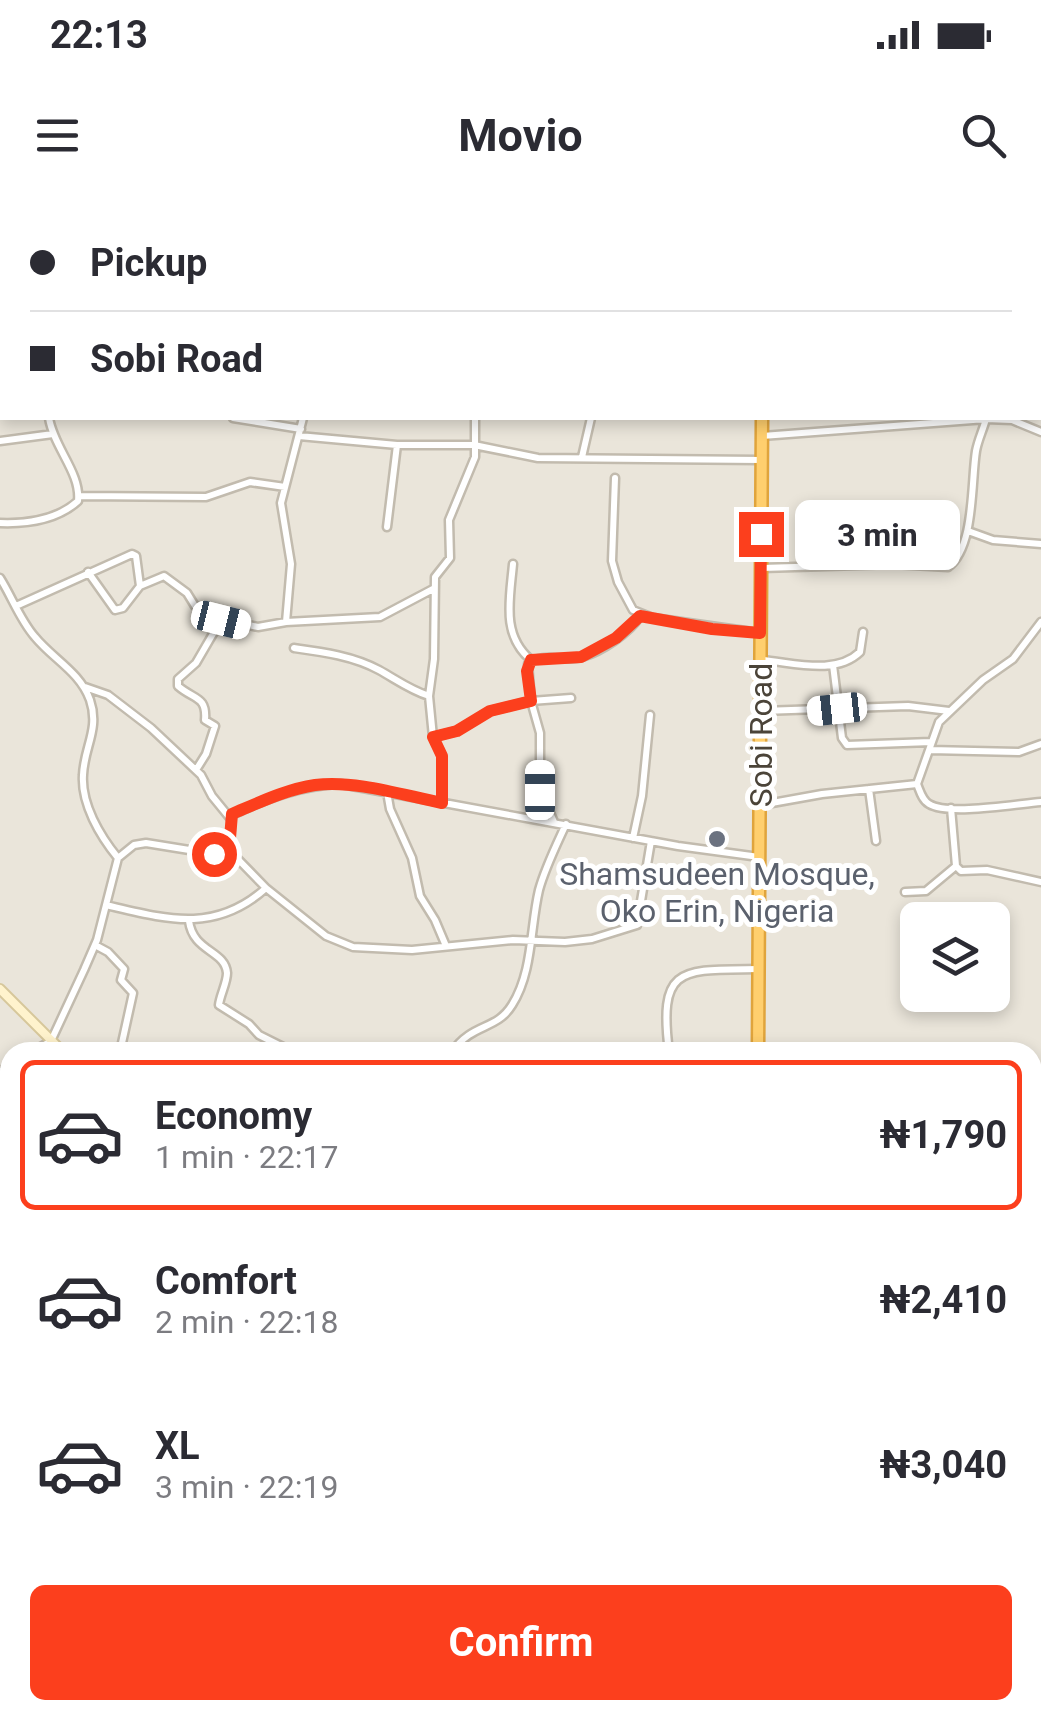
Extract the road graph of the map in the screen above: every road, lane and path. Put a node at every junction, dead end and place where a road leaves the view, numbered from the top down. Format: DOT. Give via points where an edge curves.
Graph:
graph roads {
  1 [pos="50,420"];
  2 [pos="243,420"];
  3 [pos="303,420"];
  4 [pos="476,420"];
  5 [pos="591,420"];
  6 [pos="762,420"];
  7 [pos="944,420"];
  8 [pos="986,420"];
  9 [pos="1014,420"];
  10 [pos="300,432"];
  11 [pos="1041,432"];
  12 [pos="53,434"];
  13 [pos="762,436"];
  14 [pos="0,441"];
  15 [pos="396,445"];
  16 [pos="474,445"];
  17 [pos="582,458"];
  18 [pos="762,460"];
  19 [pos="615,478"];
  20 [pos="285,487"];
  21 [pos="79,496"];
  22 [pos="0,523"];
  23 [pos="387,527"];
  24 [pos="968,531"];
  25 [pos="1041,544"];
  26 [pos="513,564"];
  27 [pos="760,568"];
  28 [pos="88,572"];
  29 [pos="0,578"];
  30 [pos="140,586"];
  31 [pos="434,589"];
  32 [pos="16,606"];
  33 [pos="640,616"];
  34 [pos="221,620"];
  35 [pos="286,622"];
  36 [pos="1041,622"];
  37 [pos="863,632"];
  38 [pos="760,633"];
  39 [pos="294,648"];
  40 [pos="531,660"];
  41 [pos="761,660"];
  42 [pos="833,665"];
  43 [pos="84,686"];
  44 [pos="429,696"];
  45 [pos="570,698"];
  46 [pos="531,701"];
  47 [pos="837,709"];
  48 [pos="761,711"];
  49 [pos="949,711"];
  50 [pos="650,715"];
  51 [pos="433,737"];
  52 [pos="931,746"];
  53 [pos="1041,746"];
  54 [pos="196,770"];
  55 [pos="917,784"];
  56 [pos="870,789"];
  57 [pos="388,792"];
  58 [pos="1041,802"];
  59 [pos="442,803"];
  60 [pos="761,805"];
  61 [pos="951,808"];
  62 [pos="230,818"];
  63 [pos="554,822"];
  64 [pos="566,824"];
  65 [pos="634,838"];
  66 [pos="876,840"];
  67 [pos="651,841"];
  68 [pos="229,850"];
  69 [pos="761,857"];
  70 [pos="118,858"];
  71 [pos="956,866"];
  72 [pos="1041,882"];
  73 [pos="266,888"];
  74 [pos="905,892"];
  75 [pos="106,905"];
  76 [pos="189,920"];
  77 [pos="530,942"];
  78 [pos="95,945"];
  79 [pos="446,946"];
  80 [pos="760,969"];
  81 [pos="0,989"];
  82 [pos="51,1041"];
  83 [pos="122,1042"];
  84 [pos="273,1042"];
  85 [pos="458,1042"];
  86 [pos="669,1042"];
  87 [pos="758,1042"];
  1 -- 12 [label="street"];
  2 -- 10 [label="street"];
  3 -- 10 [label="street"];
  4 -- 16 [label="street"];
  5 -- 17 [label="street"];
  6 -- 13 [label="highway, Sobi Road"];
  7 -- 8 [label="street"];
  7 -- 13 [label="street"];
  8 -- 24 [label="street"];
  9 -- 11 [label="street"];
  10 -- 15 [label="street"];
  10 -- 20 [label="street"];
  12 -- 14 [label="street"];
  12 -- 21 [label="street"];
  13 -- 18 [label="highway, Sobi Road"];
  15 -- 16 [label="street"];
  15 -- 23 [label="street"];
  16 -- 17 [label="street" via="538,458"];
  16 -- 31 [label="street" via="449,520 450,558 436,572"];
  17 -- 18 [label="street"];
  18 -- 27 [label="highway, Sobi Road"];
  19 -- 33 [label="street" via="612,561"];
  20 -- 21 [label="street" via="250,482 206,497"];
  20 -- 35 [label="street"];
  21 -- 22 [label="street" via="47,518"];
  24 -- 25 [label="street"];
  24 -- 27 [label="street" via="948,567"];
  26 -- 40 [label="street" via="509,622 517,647"];
  27 -- 38 [label="highway, Sobi Road"];
  28 -- 30 [label="street" via="134,554"];
  28 -- 30 [label="street" via="115,610"];
  28 -- 32 [label="street"];
  29 -- 32 [label="street"];
  30 -- 34 [label="street" via="166,576 195,606"];
  31 -- 35 [label="street" via="380,618"];
  31 -- 44 [label="street"];
  32 -- 43 [label="street" via="34,636"];
  33 -- 38 [label="street"];
  33 -- 40 [label="street" via="581,657"];
  34 -- 35 [label="street" via="258,627"];
  34 -- 54 [label="street" via="178,680 204,704 205,720 215,726"];
  36 -- 49 [label="street" via="1013,659"];
  37 -- 42 [label="street" via="856,657"];
  38 -- 41 [label="highway, Sobi Road"];
  39 -- 44 [label="street" via="345,657"];
  40 -- 46 [label="street"];
  41 -- 42 [label="street"];
  41 -- 48 [label="highway, Sobi Road"];
  42 -- 47 [label="street"];
  43 -- 54 [label="street" via="128,708"];
  43 -- 70 [label="street" via="95,725 84,785 98,830"];
  44 -- 51 [label="street"];
  45 -- 46 [label="street"];
  46 -- 51 [label="street"];
  46 -- 63 [label="street" via="540,733 540,790"];
  47 -- 48 [label="street"];
  47 -- 49 [label="street"];
  47 -- 52 [label="street" via="847,745"];
  48 -- 60 [label="highway, Sobi Road"];
  49 -- 52 [label="street"];
  50 -- 65 [label="street"];
  51 -- 59 [label="street" via="442,756"];
  52 -- 53 [label="street" via="1019,752"];
  52 -- 55 [label="street"];
  54 -- 62 [label="street"];
  55 -- 56 [label="street"];
  55 -- 61 [label="street" via="924,801"];
  56 -- 60 [label="street"];
  56 -- 66 [label="street"];
  57 -- 59 [label="street"];
  57 -- 62 [label="street" via="317,785"];
  57 -- 79 [label="street" via="420,896"];
  58 -- 61 [label="street"];
  59 -- 63 [label="street"];
  60 -- 69 [label="highway, Sobi Road"];
  61 -- 71 [label="street"];
  62 -- 68 [label="street"];
  63 -- 64 [label="street"];
  64 -- 65 [label="street"];
  64 -- 77 [label="street" via="540,888"];
  65 -- 67 [label="street"];
  67 -- 69 [label="street"];
  67 -- 77 [label="street" via="637,925 592,938"];
  68 -- 70 [label="street" via="214,854 146,843"];
  68 -- 73 [label="street"];
  69 -- 80 [label="highway, Sobi Road"];
  70 -- 75 [label="street"];
  71 -- 72 [label="street"];
  71 -- 74 [label="street" via="926,891"];
  73 -- 76 [label="street" via="225,914"];
  73 -- 79 [label="street" via="342,944 390,951"];
  75 -- 76 [label="street"];
  75 -- 78 [label="street"];
  76 -- 84 [label="street" via="192,937 224,966 218,1005"];
  77 -- 79 [label="street"];
  77 -- 85 [label="street" via="515,1002 503,1018"];
  78 -- 82 [label="street"];
  78 -- 83 [label="street" via="122,964 121,980 133,993"];
  80 -- 86 [label="street" via="686,975 671,985"];
  80 -- 87 [label="highway, Sobi Road"];
  81 -- 82 [label="street"];
}
